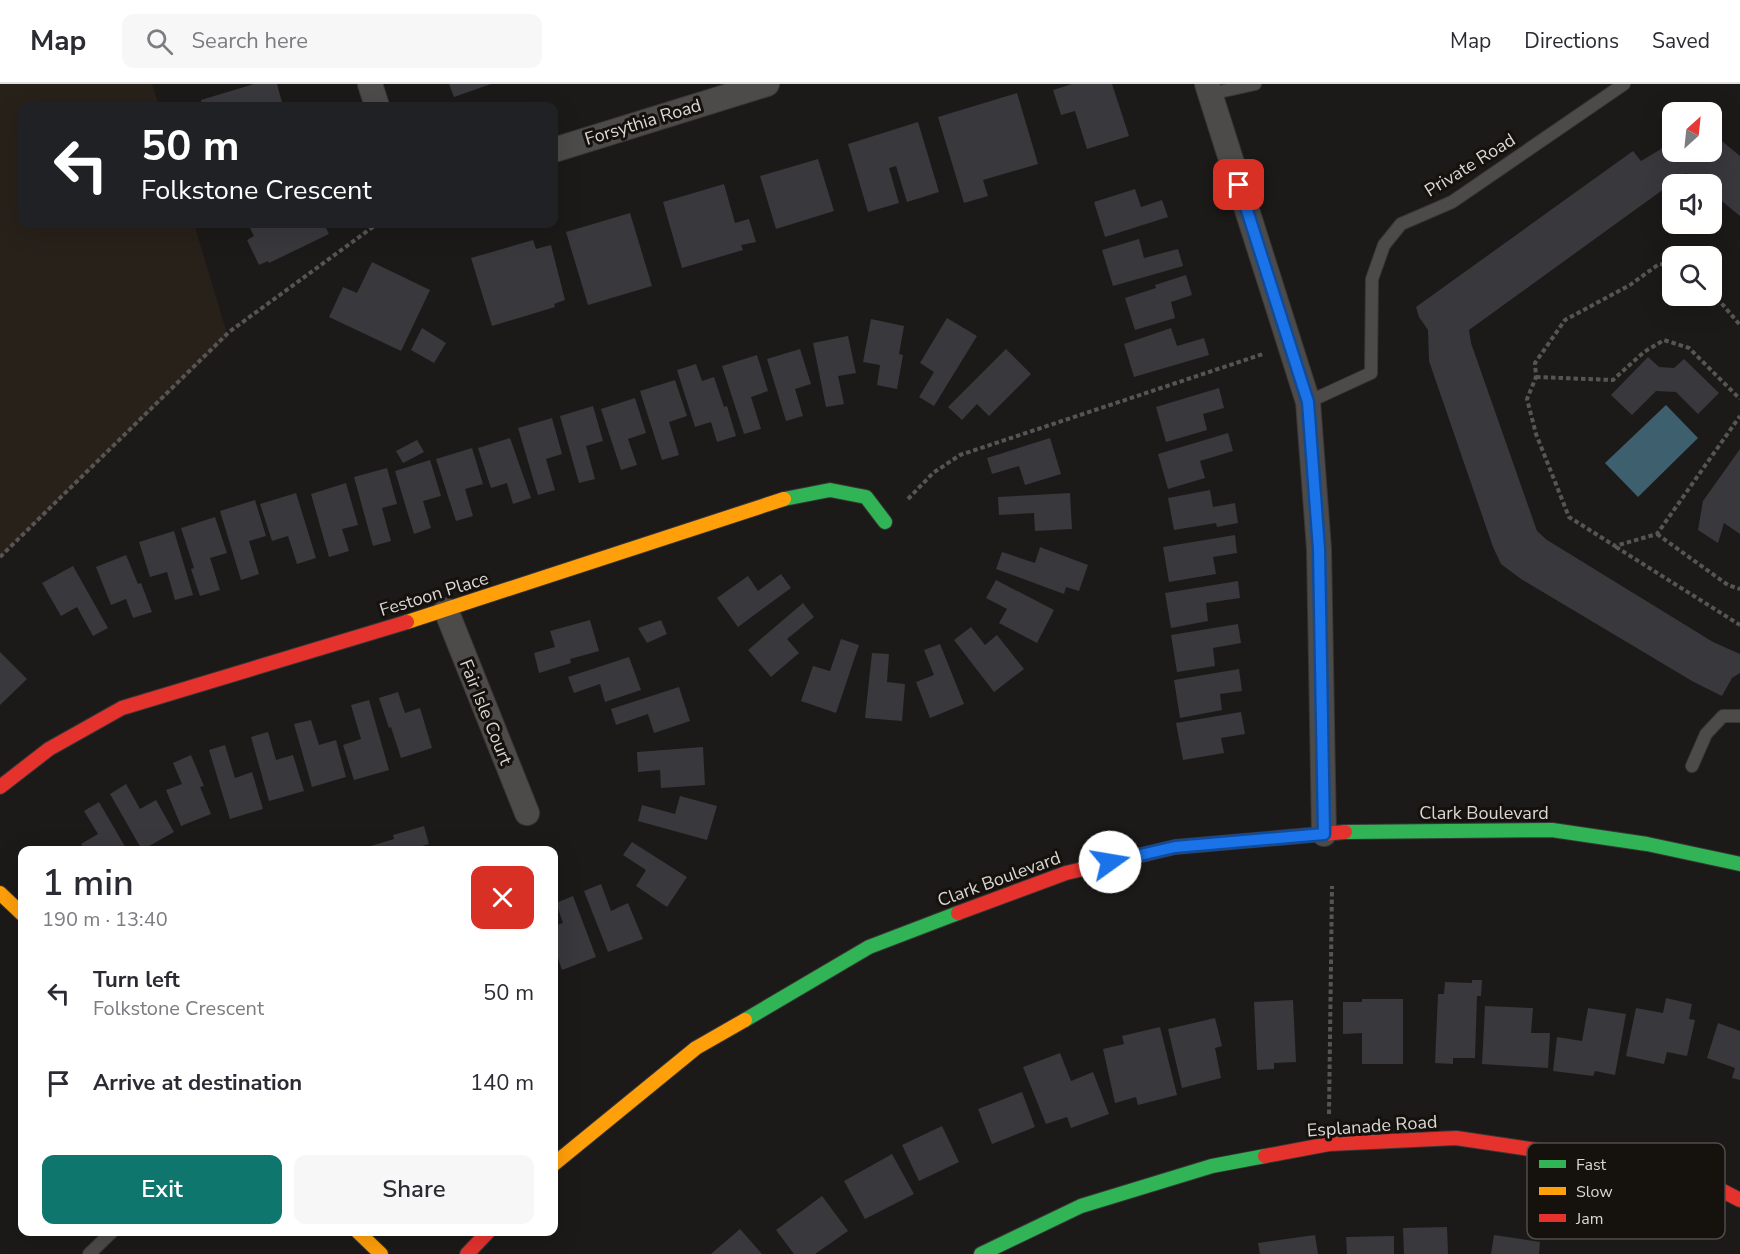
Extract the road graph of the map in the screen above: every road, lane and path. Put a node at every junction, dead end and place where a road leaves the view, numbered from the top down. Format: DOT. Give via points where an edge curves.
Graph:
graph roads {
  1 [pos="370,84"];
  2 [pos="767,84"];
  3 [pos="1255,84"];
  4 [pos="1623,84"];
  5 [pos="1208,89"];
  6 [pos="376,102"];
  7 [pos="558,149"];
  8 [pos="372,228"];
  9 [pos="1662,264"];
  10 [pos="1722,304"];
  11 [pos="1740,325"];
  12 [pos="1290,345"];
  13 [pos="1536,377"];
  14 [pos="1740,399"];
  15 [pos="1308,402"];
  16 [pos="1740,416"];
  17 [pos="885,522"];
  18 [pos="1657,534"];
  19 [pos="1615,546"];
  20 [pos="0,557"];
  21 [pos="1740,589"];
  22 [pos="446,610"];
  23 [pos="1740,625"];
  24 [pos="1740,716"];
  25 [pos="1692,766"];
  26 [pos="0,787"];
  27 [pos="526,813"];
  28 [pos="1324,834"];
  29 [pos="1740,864"];
  30 [pos="1332,886"];
  31 [pos="0,893"];
  32 [pos="18,910"];
  33 [pos="1329,1144"];
  34 [pos="1527,1149"];
  35 [pos="558,1161"];
  36 [pos="1725,1192"];
  37 [pos="1740,1200"];
  38 [pos="108,1236"];
  39 [pos="362,1236"];
  40 [pos="484,1236"];
  41 [pos="89,1254"];
  42 [pos="381,1254"];
  43 [pos="467,1254"];
  44 [pos="981,1254"];
  1 -- 6 [label="street"];
  2 -- 7 [label="street, Forsythia Road"];
  3 -- 5 [label="lane"];
  4 -- 15 [label="lane, Private Road" via="1452,202 1401,224 1384,245 1372,279 1371,373"];
  5 -- 12 [label="street"];
  8 -- 20 [label="path" via="229,332"];
  9 -- 13 [label="path" via="1565,320 1535,363"];
  10 -- 11 [label="path"];
  12 -- 15 [label="street"];
  12 -- 17 [label="path" via="960,455 933,473"];
  13 -- 14 [label="path" via="1612,380 1644,351 1664,340 1689,348"];
  13 -- 19 [label="path" via="1527,399 1529,408 1569,517"];
  15 -- 28 [label="street" via="1319,549"];
  16 -- 18 [label="path"];
  17 -- 22 [label="street, Festoon Place" via="866,497 830,490 781,499"];
  18 -- 19 [label="path"];
  18 -- 21 [label="path" via="1728,585"];
  19 -- 23 [label="path"];
  22 -- 26 [label="street, Festoon Place" via="122,708 49,749"];
  22 -- 27 [label="street, Fair Isle Court"];
  24 -- 25 [label="lane" via="1723,716 1706,734"];
  28 -- 29 [label="street, Clark Boulevard" via="1552,830 1647,844"];
  28 -- 35 [label="street, Clark Boulevard" via="1175,847 1066,873 869,947 696,1048"];
  30 -- 33 [label="path"];
  31 -- 32 [label="street"];
  33 -- 34 [label="street, Esplanade Road" via="1456,1138"];
  33 -- 44 [label="street, Esplanade Road" via="1212,1166 1081,1206"];
  36 -- 37 [label="street, Esplanade Road"];
  38 -- 41 [label="lane"];
  39 -- 42 [label="street"];
  40 -- 43 [label="street"];
}
